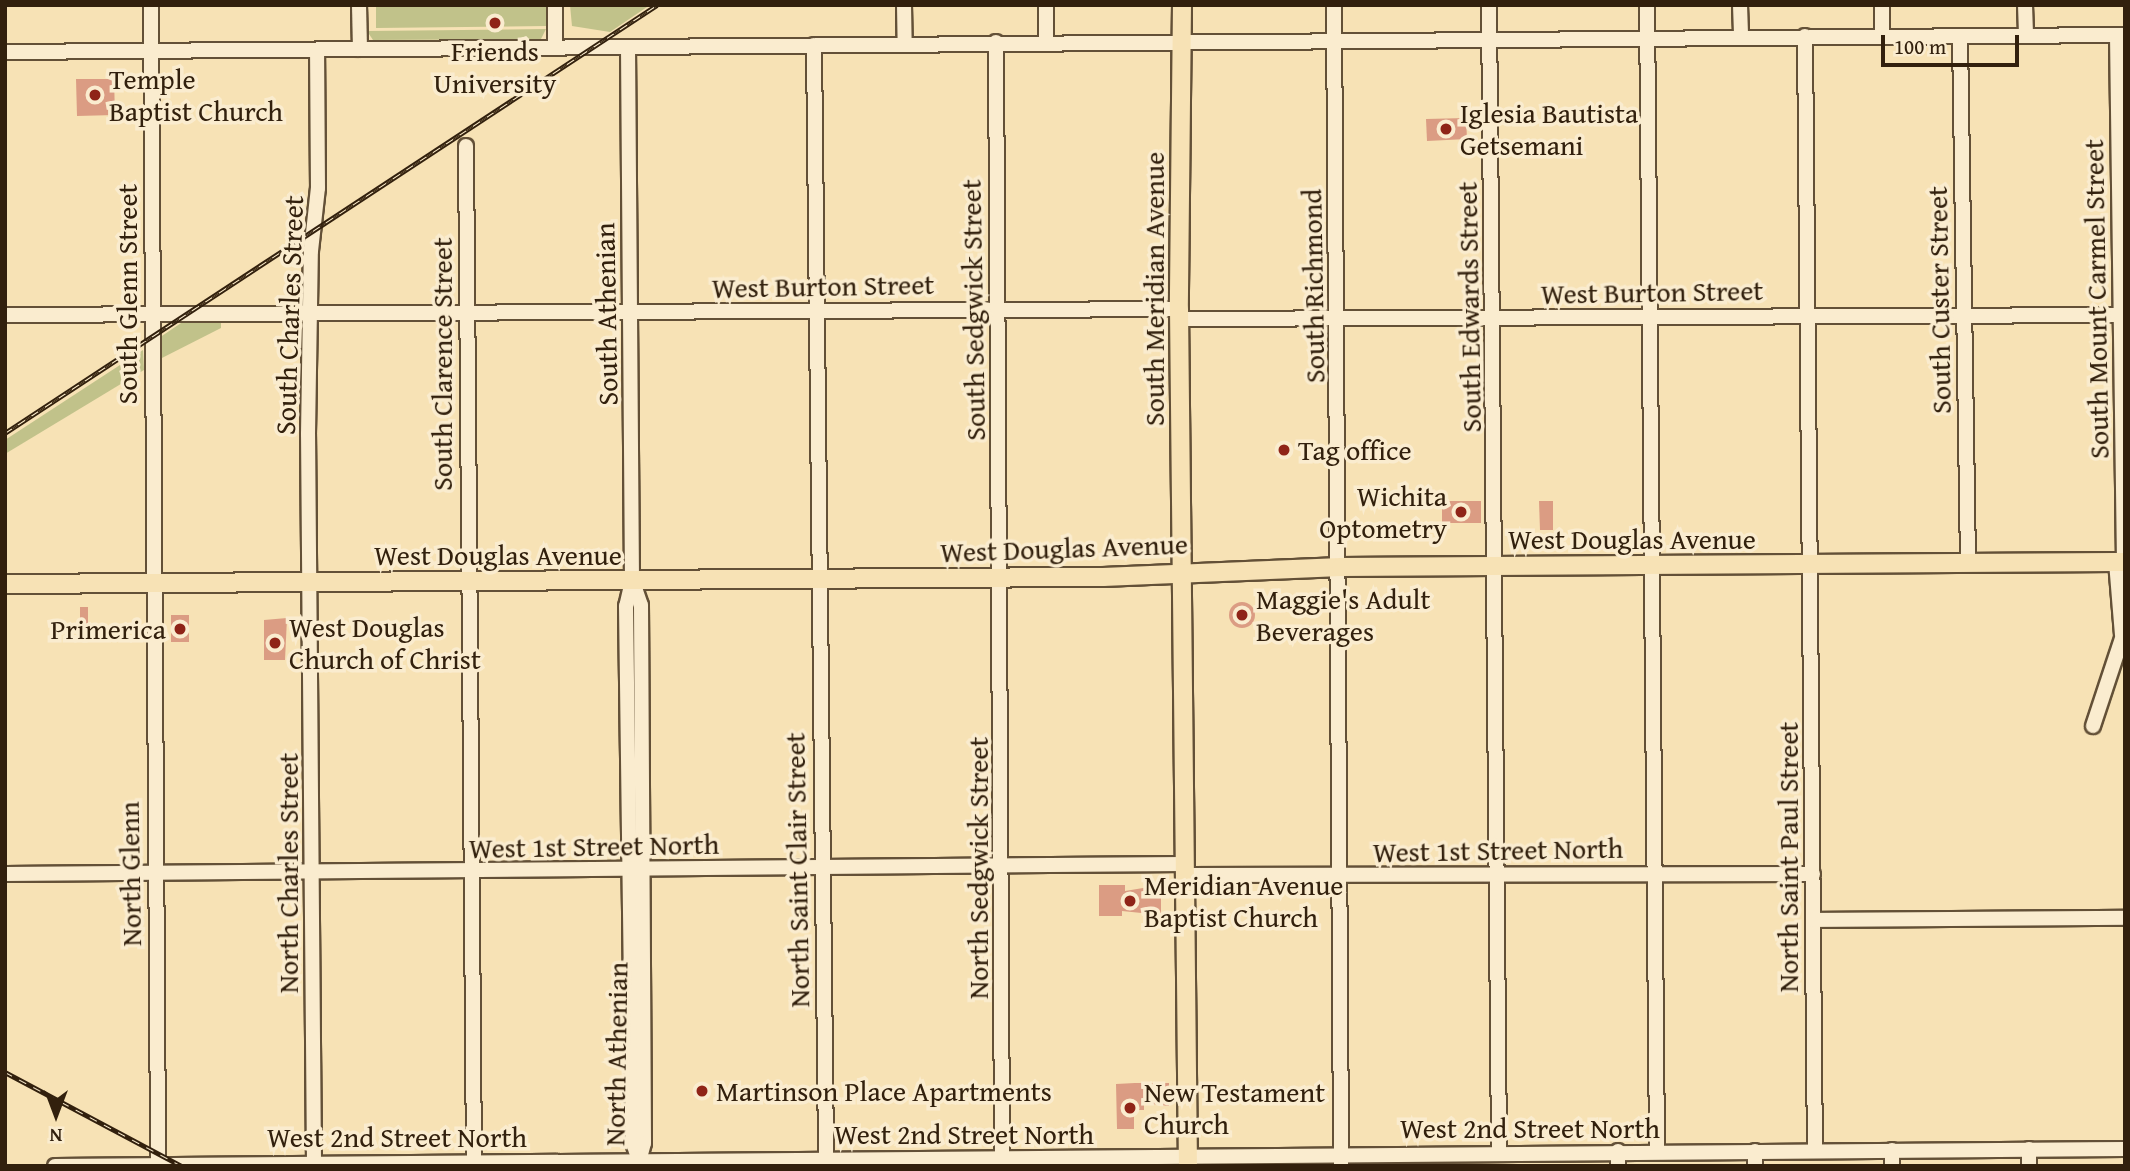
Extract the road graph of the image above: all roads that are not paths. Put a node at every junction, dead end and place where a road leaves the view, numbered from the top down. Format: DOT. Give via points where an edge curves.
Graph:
graph roads {
  1 [pos="151,5"];
  2 [pos="359,5"];
  3 [pos="555,5"];
  4 [pos="904,5"];
  5 [pos="1046,5"];
  6 [pos="1182,5"];
  7 [pos="1334,5"];
  8 [pos="1489,5"];
  9 [pos="1647,5"];
  10 [pos="1741,5"];
  11 [pos="1882,5"];
  12 [pos="2025,5"];
  13 [pos="2121,35"];
  14 [pos="1805,36"];
  15 [pos="1882,36"];
  16 [pos="1960,36"];
  17 [pos="2026,36"];
  18 [pos="1741,37"];
  19 [pos="1335,38"];
  20 [pos="1490,38"];
  21 [pos="1647,38"];
  22 [pos="1182,39"];
  23 [pos="1046,41"];
  24 [pos="996,42"];
  25 [pos="905,44"];
  26 [pos="814,45"];
  27 [pos="555,47"];
  28 [pos="628,47"];
  29 [pos="359,49"];
  30 [pos="317,50"];
  31 [pos="152,51"];
  32 [pos="5,52"];
  33 [pos="466,146"];
  34 [pos="998,308"];
  35 [pos="816,311"];
  36 [pos="631,312"];
  37 [pos="309,313"];
  38 [pos="152,314"];
  39 [pos="467,314"];
  40 [pos="1179,314"];
  41 [pos="5,315"];
  42 [pos="1807,315"];
  43 [pos="1964,315"];
  44 [pos="2122,315"];
  45 [pos="1650,316"];
  46 [pos="1338,318"];
  47 [pos="1494,318"];
  48 [pos="2121,562"];
  49 [pos="1968,563"];
  50 [pos="1810,564"];
  51 [pos="1653,565"];
  52 [pos="1497,566"];
  53 [pos="1341,567"];
  54 [pos="1183,572"];
  55 [pos="1001,578"];
  56 [pos="818,579"];
  57 [pos="632,581"];
  58 [pos="468,582"];
  59 [pos="310,583"];
  60 [pos="5,584"];
  61 [pos="152,584"];
  62 [pos="2123,632"];
  63 [pos="2093,726"];
  64 [pos="1002,867"];
  65 [pos="821,868"];
  66 [pos="1184,869"];
  67 [pos="636,871"];
  68 [pos="471,872"];
  69 [pos="312,873"];
  70 [pos="1655,873"];
  71 [pos="5,874"];
  72 [pos="154,874"];
  73 [pos="1813,874"];
  74 [pos="1499,875"];
  75 [pos="1342,876"];
  76 [pos="2125,918"];
  77 [pos="1813,920"];
  78 [pos="2029,1149"];
  79 [pos="2125,1149"];
  80 [pos="1815,1150"];
  81 [pos="1892,1150"];
  82 [pos="1657,1151"];
  83 [pos="1499,1152"];
  84 [pos="1002,1158"];
  85 [pos="1618,1158"];
  86 [pos="1755,1158"];
  87 [pos="826,1159"];
  88 [pos="1481,1159"];
  89 [pos="1341,1160"];
  90 [pos="474,1161"];
  91 [pos="1188,1161"];
  92 [pos="314,1162"];
  93 [pos="880,1162"];
  94 [pos="158,1163"];
  95 [pos="639,1163"];
  96 [pos="55,1166"];
  97 [pos="1892,1166"];
  98 [pos="2029,1166"];
  1 -- 31 [label="street, South Glenn Street"];
  2 -- 29 [label="street"];
  3 -- 27 [label="street"];
  4 -- 25 [label="street"];
  5 -- 23 [label="street"];
  6 -- 22 [label="main road, South Meridian Avenue"];
  7 -- 19 [label="street, South Richmond"];
  8 -- 20 [label="street, South Edwards Street"];
  9 -- 21 [label="street"];
  10 -- 18 [label="street"];
  11 -- 15 [label="street"];
  12 -- 17 [label="street"];
  13 -- 17 [label="street"];
  13 -- 44 [label="street, South Mount Carmel Street"];
  14 -- 15 [label="street"];
  14 -- 18 [label="street"];
  14 -- 42 [label="street, North Saint Paul Street"];
  15 -- 16 [label="street"];
  16 -- 17 [label="street"];
  16 -- 43 [label="street, South Custer Street"];
  18 -- 21 [label="street"];
  19 -- 20 [label="street"];
  19 -- 22 [label="street"];
  19 -- 46 [label="street, South Richmond"];
  20 -- 21 [label="street"];
  20 -- 47 [label="street, South Edwards Street"];
  21 -- 45 [label="street"];
  22 -- 23 [label="street"];
  22 -- 40 [label="main road, South Meridian Avenue"];
  23 -- 24 [label="street"];
  24 -- 25 [label="street"];
  24 -- 34 [label="street, South Sedgwick Street"];
  25 -- 26 [label="street"];
  26 -- 28 [label="street"];
  26 -- 35 [label="street, North Saint Clair Street"];
  27 -- 28 [label="street"];
  27 -- 29 [label="street"];
  28 -- 36 [label="street, South Athenian"];
  29 -- 30 [label="street"];
  30 -- 31 [label="street"];
  30 -- 37 [label="street, South Charles Street" via="318,188"];
  31 -- 32 [label="street"];
  31 -- 38 [label="street, South Glenn Street"];
  33 -- 39 [label="street, South Clarence Street"];
  34 -- 35 [label="street, West Burton Street"];
  34 -- 40 [label="street, West Burton Street"];
  34 -- 55 [label="street, South Sedgwick Street"];
  35 -- 36 [label="street, West Burton Street"];
  35 -- 56 [label="street, North Saint Clair Street"];
  36 -- 39 [label="street, West Burton Street"];
  36 -- 57 [label="street, South Athenian"];
  37 -- 38 [label="street, West Burton Street"];
  37 -- 39 [label="street, West Burton Street"];
  37 -- 59 [label="street, South Charles Street"];
  38 -- 41 [label="street, West Burton Street"];
  38 -- 61 [label="street, South Glenn Street"];
  39 -- 58 [label="street, South Clarence Street"];
  40 -- 46 [label="street, West Burton Street"];
  40 -- 54 [label="main road, South Meridian Avenue"];
  42 -- 43 [label="street, West Burton Street"];
  42 -- 45 [label="street, West Burton Street"];
  42 -- 50 [label="street, North Saint Paul Street"];
  43 -- 44 [label="street, West Burton Street"];
  43 -- 49 [label="street, South Custer Street"];
  44 -- 48 [label="street, South Mount Carmel Street"];
  45 -- 47 [label="street, West Burton Street"];
  45 -- 51 [label="street"];
  46 -- 47 [label="street, West Burton Street"];
  46 -- 53 [label="street, South Richmond"];
  47 -- 52 [label="street, South Edwards Street"];
  48 -- 49 [label="main road, West Douglas Avenue"];
  48 -- 62 [label="street, South Mount Carmel Street"];
  49 -- 50 [label="main road, West Douglas Avenue"];
  50 -- 51 [label="main road, West Douglas Avenue"];
  50 -- 73 [label="street, North Saint Paul Street"];
  51 -- 52 [label="main road, West Douglas Avenue"];
  51 -- 70 [label="street"];
  52 -- 53 [label="main road, West Douglas Avenue"];
  52 -- 74 [label="street, South Edwards Street"];
  53 -- 54 [label="main road, West Douglas Avenue"];
  53 -- 75 [label="street, South Richmond"];
  54 -- 55 [label="main road, West Douglas Avenue"];
  54 -- 66 [label="main road, South Meridian Avenue"];
  55 -- 56 [label="main road, West Douglas Avenue"];
  55 -- 64 [label="street, North Sedgwick Street"];
  56 -- 57 [label="main road, West Douglas Avenue"];
  56 -- 65 [label="street, North Saint Clair Street"];
  57 -- 58 [label="main road, West Douglas Avenue"];
  57 -- 67 [label="street, North Athenian" via="641,605"];
  58 -- 59 [label="main road, West Douglas Avenue"];
  58 -- 68 [label="street, South Clarence Street"];
  59 -- 61 [label="main road, West Douglas Avenue"];
  59 -- 69 [label="street, North Charles Street"];
  60 -- 61 [label="main road, West Douglas Avenue"];
  61 -- 72 [label="street, North Glenn"];
  62 -- 63 [label="street"];
  64 -- 65 [label="street, West 1st Street North"];
  64 -- 66 [label="street, West 1st Street North"];
  64 -- 84 [label="street, North Sedgwick Street"];
  65 -- 67 [label="street, West 1st Street North"];
  65 -- 87 [label="street, North Saint Clair Street"];
  66 -- 75 [label="street, West 1st Street North"];
  66 -- 91 [label="main road, South Meridian Avenue"];
  67 -- 68 [label="street, West 1st Street North"];
  67 -- 95 [label="street, North Athenian" via="633,1143"];
  68 -- 69 [label="street, West 1st Street North"];
  68 -- 90 [label="street, South Clarence Street"];
  69 -- 72 [label="street, West 1st Street North"];
  69 -- 92 [label="street, North Charles Street"];
  70 -- 73 [label="street, West 1st Street North"];
  70 -- 74 [label="street, West 1st Street North"];
  70 -- 82 [label="street"];
  71 -- 72 [label="street, West 1st Street North"];
  72 -- 94 [label="street, North Glenn"];
  73 -- 77 [label="street, North Saint Paul Street"];
  74 -- 75 [label="street, West 1st Street North"];
  74 -- 83 [label="street, South Edwards Street"];
  75 -- 89 [label="street, South Richmond"];
  76 -- 77 [label="street"];
  77 -- 80 [label="street, North Saint Paul Street"];
  78 -- 79 [label="street, West 2nd Street North"];
  78 -- 81 [label="street, West 2nd Street North"];
  78 -- 98 [label="street"];
  80 -- 81 [label="street, West 2nd Street North"];
  80 -- 86 [label="street, West 2nd Street North"];
  81 -- 97 [label="street"];
  82 -- 85 [label="street, West 2nd Street North"];
  82 -- 86 [label="street, West 2nd Street North"];
  83 -- 85 [label="street, West 2nd Street North"];
  83 -- 88 [label="street, West 2nd Street North"];
  84 -- 91 [label="street, West 2nd Street North"];
  84 -- 93 [label="street, West 2nd Street North"];
  87 -- 93 [label="street, West 2nd Street North"];
  87 -- 95 [label="street, West 2nd Street North"];
  88 -- 89 [label="street, West 2nd Street North"];
  89 -- 91 [label="street, West 2nd Street North"];
  90 -- 92 [label="street, West 2nd Street North"];
  90 -- 95 [label="street, West 2nd Street North"];
  92 -- 94 [label="street, West 2nd Street North"];
  94 -- 96 [label="street, West 2nd Street North"];
}
